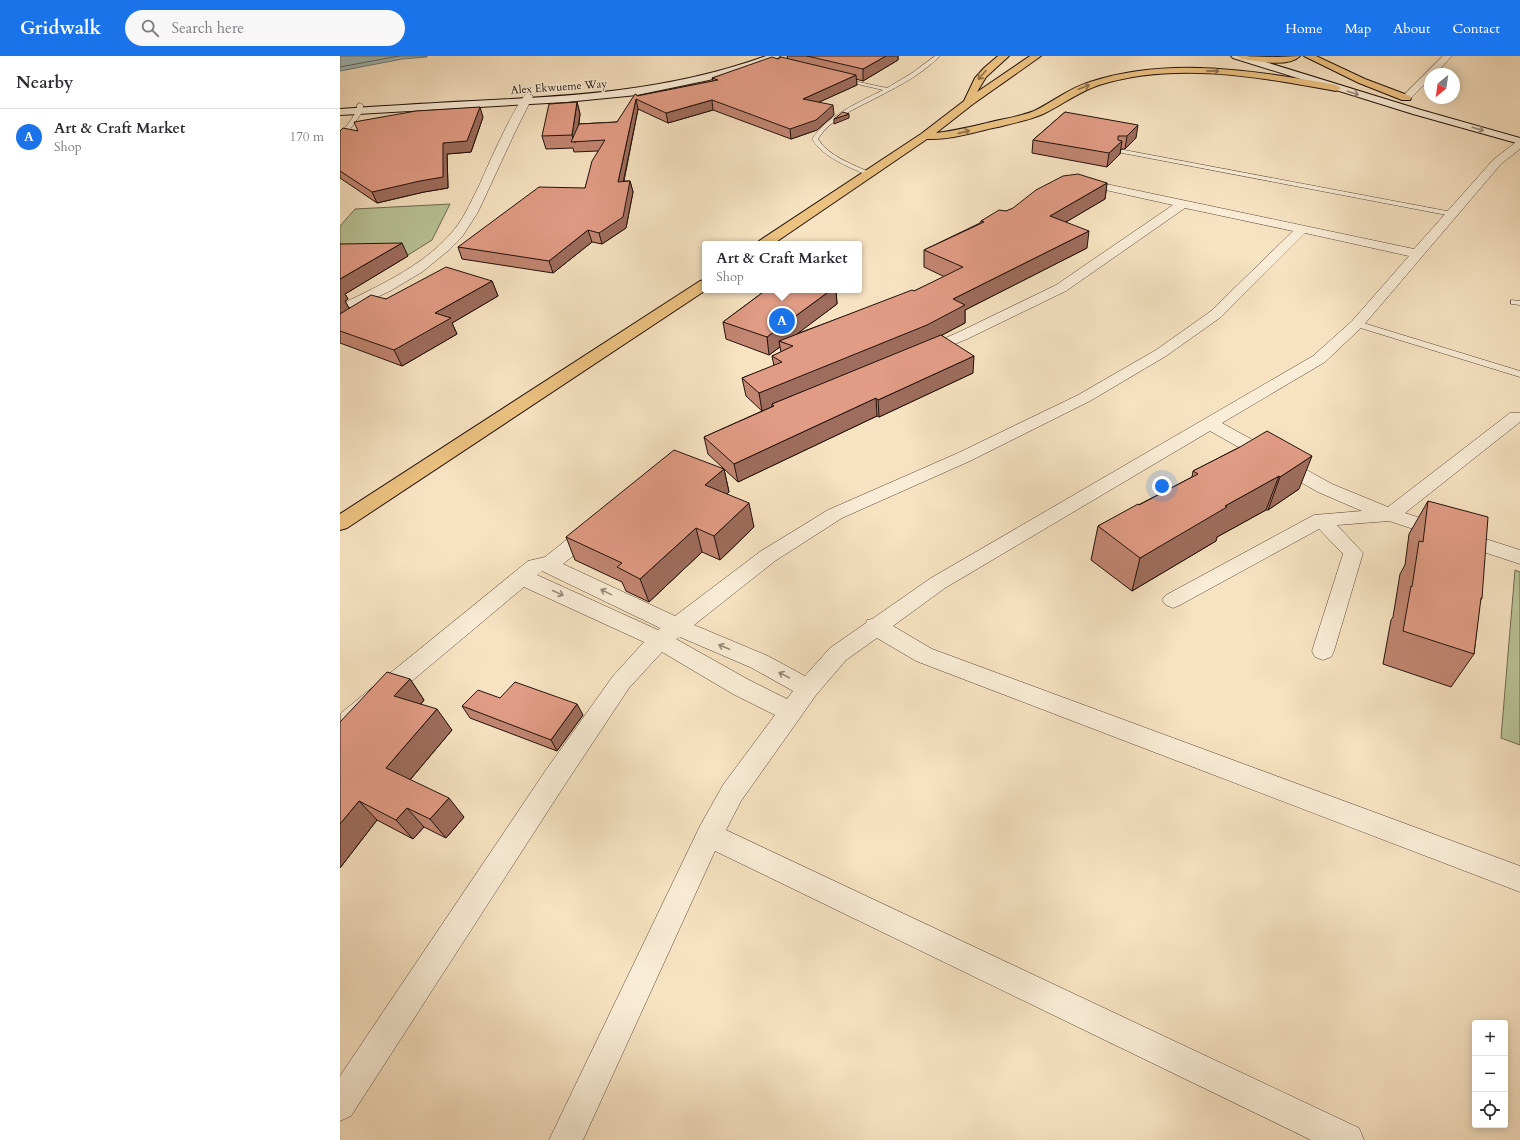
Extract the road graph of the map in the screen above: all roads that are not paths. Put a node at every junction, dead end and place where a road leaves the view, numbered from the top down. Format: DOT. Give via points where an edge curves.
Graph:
graph roads {
  1 [pos="938,56"];
  2 [pos="1004,56"];
  3 [pos="1036,56"];
  4 [pos="1236,56"];
  5 [pos="1242,56"];
  6 [pos="1295,56"];
  7 [pos="1309,56"];
  8 [pos="1448,56"];
  9 [pos="768,58"];
  10 [pos="1262,59"];
  11 [pos="1278,60"];
  12 [pos="1231,72"];
  13 [pos="834,77"];
  14 [pos="1336,88"];
  15 [pos="888,90"];
  16 [pos="1406,98"];
  17 [pos="527,99"];
  18 [pos="969,102"];
  19 [pos="1421,102"];
  20 [pos="340,107"];
  21 [pos="360,108"];
  22 [pos="340,112"];
  23 [pos="925,136"];
  24 [pos="340,140"];
  25 [pos="1520,141"];
  26 [pos="1520,144"];
  27 [pos="1119,151"];
  28 [pos="869,174"];
  29 [pos="1069,186"];
  30 [pos="1182,204"];
  31 [pos="1452,214"];
  32 [pos="1302,229"];
  33 [pos="768,241"];
  34 [pos="1418,254"];
  35 [pos="702,286"];
  36 [pos="340,311"];
  37 [pos="1357,324"];
  38 [pos="912,357"];
  39 [pos="1520,374"];
  40 [pos="1516,417"];
  41 [pos="1209,423"];
  42 [pos="1390,515"];
  43 [pos="609,516"];
  44 [pos="1321,520"];
  45 [pos="340,523"];
  46 [pos="1520,557"];
  47 [pos="548,565"];
  48 [pos="522,577"];
  49 [pos="1173,600"];
  50 [pos="875,626"];
  51 [pos="668,633"];
  52 [pos="1322,651"];
  53 [pos="808,688"];
  54 [pos="790,712"];
  55 [pos="340,730"];
  56 [pos="709,835"];
  57 [pos="1520,879"];
  58 [pos="340,1105"];
  59 [pos="566,1140"];
  60 [pos="1347,1140"];
  1 -- 15 [label="lane" via="921,70"];
  2 -- 18 [label="main road, one-way" via="981,75 973,87"];
  3 -- 18 [label="main road"];
  4 -- 10 [label="main road"];
  5 -- 10 [label="main road"];
  6 -- 11 [label="main road"];
  7 -- 16 [label="main road"];
  8 -- 16 [label="street"];
  9 -- 17 [label="main road, Alex Ekwueme Way" via="701,81 654,90 604,97"];
  10 -- 11 [label="main road"];
  10 -- 12 [label="main road" via="1244,70"];
  10 -- 14 [label="main road"];
  11 -- 16 [label="main road"];
  12 -- 14 [label="main road"];
  23 -- 12 [label="main road, one-way" via="948,135 1019,119 1038,112 1084,87 1119,77 1165,72"];
  13 -- 15 [label="lane"];
  14 -- 25 [label="main road, one-way"];
  15 -- 28 [label="lane" via="842,114 818,133 815,139 836,158"];
  16 -- 19 [label="main road"];
  17 -- 21 [label="main road, Alex Ekwueme Way"];
  17 -- 36 [label="street" via="472,211 457,234 424,264 396,282"];
  18 -- 23 [label="main road"];
  20 -- 21 [label="main road, Alex Ekwueme Way"];
  21 -- 22 [label="main road, Alex Ekwueme Way"];
  21 -- 24 [label="lane"];
  23 -- 28 [label="main road"];
  26 -- 31 [label="street" via="1497,162"];
  27 -- 31 [label="lane"];
  28 -- 33 [label="main road"];
  29 -- 30 [label="street" via="1092,184"];
  30 -- 32 [label="street"];
  30 -- 38 [label="street" via="1061,288"];
  31 -- 34 [label="street"];
  32 -- 34 [label="street"];
  32 -- 51 [label="street" via="1216,314 1161,353 1084,398 964,457 835,514 768,556"];
  34 -- 37 [label="street"];
  35 -- 45 [label="main road"];
  37 -- 39 [label="lane"];
  37 -- 41 [label="street" via="1319,359"];
  40 -- 42 [label="street"];
  41 -- 42 [label="street" via="1325,488"];
  41 -- 50 [label="street" via="938,582"];
  42 -- 44 [label="street"];
  42 -- 46 [label="street"];
  43 -- 47 [label="street"];
  44 -- 49 [label="street"];
  44 -- 52 [label="street" via="1354,553"];
  47 -- 48 [label="street" via="543,563"];
  51 -- 47 [label="street, one-way"];
  48 -- 51 [label="street, one-way"];
  48 -- 55 [label="street"];
  50 -- 53 [label="street" via="838,654"];
  50 -- 57 [label="street" via="924,654"];
  53 -- 51 [label="street, one-way" via="760,662"];
  51 -- 54 [label="street" via="741,687"];
  51 -- 58 [label="street" via="621,682"];
  53 -- 54 [label="street"];
  54 -- 56 [label="street" via="732,793"];
  56 -- 59 [label="street"];
  56 -- 60 [label="street"];
}
